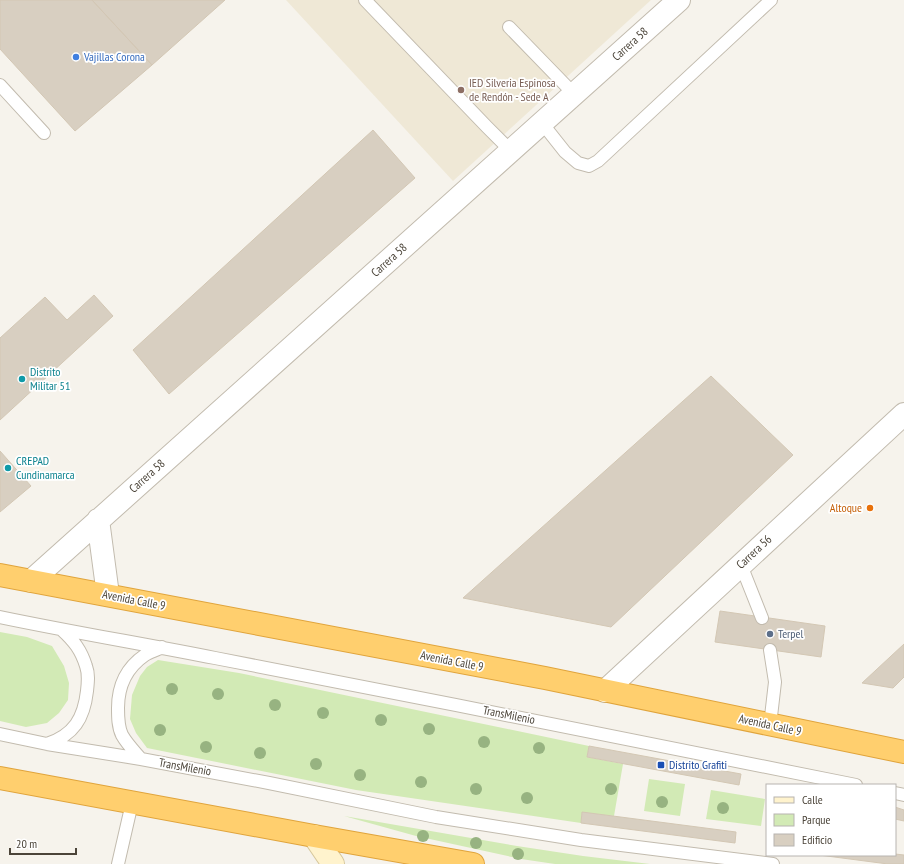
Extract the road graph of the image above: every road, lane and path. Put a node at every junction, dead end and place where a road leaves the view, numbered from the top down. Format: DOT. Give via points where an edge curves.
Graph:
graph roads {
  1 [pos="365,0"];
  2 [pos="771,0"];
  3 [pos="671,3"];
  4 [pos="509,27"];
  5 [pos="0,85"];
  6 [pos="574,94"];
  7 [pos="542,123"];
  8 [pos="44,133"];
  9 [pos="511,151"];
  10 [pos="904,414"];
  11 [pos="98,520"];
  12 [pos="741,565"];
  13 [pos="0,575"];
  14 [pos="31,581"];
  15 [pos="108,595"];
  16 [pos="0,617"];
  17 [pos="762,618"];
  18 [pos="62,630"];
  19 [pos="162,647"];
  20 [pos="770,650"];
  21 [pos="604,691"];
  22 [pos="770,725"];
  23 [pos="0,734"];
  24 [pos="47,744"];
  25 [pos="904,752"];
  26 [pos="142,759"];
  27 [pos="0,778"];
  28 [pos="851,784"];
  29 [pos="132,803"];
  30 [pos="314,836"];
  31 [pos="118,864"];
  32 [pos="333,864"];
  33 [pos="474,864"];
  34 [pos="773,864"];
  1 -- 9 [label="lane"];
  2 -- 7 [label="lane" via="598,161 589,166 578,163 565,152"];
  3 -- 6 [label="street, Carrera 58"];
  4 -- 6 [label="lane"];
  5 -- 8 [label="lane"];
  6 -- 7 [label="street, Carrera 58"];
  7 -- 9 [label="street, Carrera 58"];
  9 -- 11 [label="street, Carrera 58"];
  10 -- 12 [label="street, Carrera 56"];
  11 -- 14 [label="street, Carrera 58"];
  11 -- 15 [label="street"];
  12 -- 17 [label="lane"];
  12 -- 21 [label="street, Carrera 56"];
  13 -- 14 [label="highway, Avenida Calle 9"];
  14 -- 15 [label="highway, Avenida Calle 9"];
  15 -- 21 [label="highway, Avenida Calle 9"];
  16 -- 18 [label="lane, TransMilenio"];
  18 -- 19 [label="lane, TransMilenio"];
  18 -- 24 [label="lane" via="75,642 81,653 89,680 80,719 67,734"];
  19 -- 26 [label="lane, TransMilenio" via="145,655 128,672 122,681 118,698 118,717 122,734"];
  19 -- 28 [label="lane, TransMilenio"];
  20 -- 22 [label="lane" via="775,682"];
  21 -- 22 [label="highway, Avenida Calle 9"];
  22 -- 25 [label="highway, Avenida Calle 9"];
  23 -- 24 [label="lane, TransMilenio"];
  24 -- 26 [label="lane, TransMilenio"];
  26 -- 34 [label="lane, TransMilenio" via="436,817 581,840"];
  27 -- 29 [label="highway"];
  29 -- 30 [label="highway"];
  29 -- 31 [label="lane"];
  30 -- 32 [label="street"];
  30 -- 33 [label="highway"];
}
